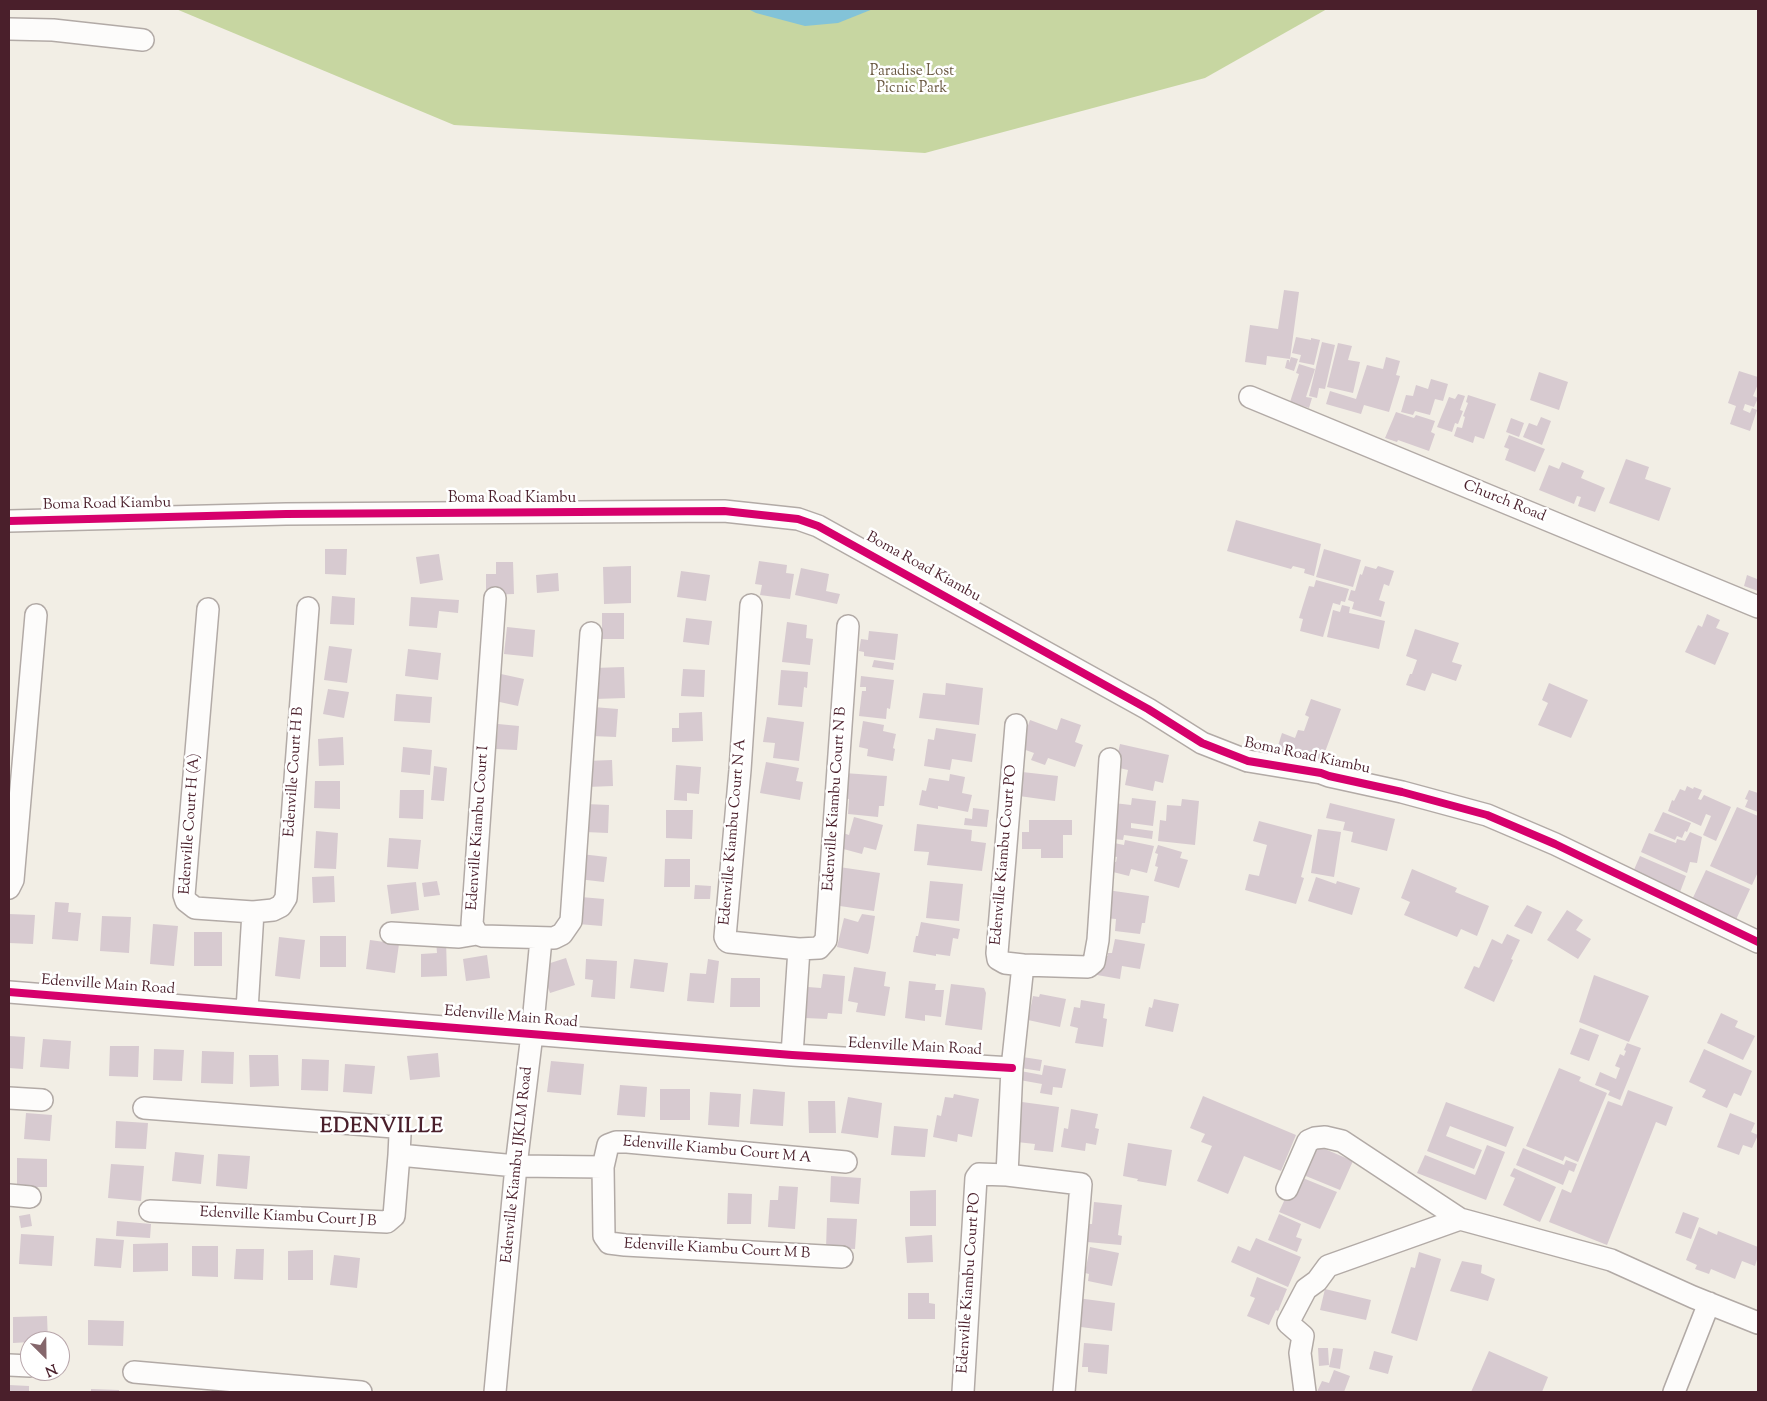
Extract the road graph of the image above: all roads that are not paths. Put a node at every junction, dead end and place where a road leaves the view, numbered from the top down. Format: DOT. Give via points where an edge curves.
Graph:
graph roads {
  1 [pos="9,29"];
  2 [pos="143,40"];
  3 [pos="1250,397"];
  4 [pos="9,521"];
  5 [pos="495,598"];
  6 [pos="751,605"];
  7 [pos="1758,606"];
  8 [pos="308,608"];
  9 [pos="208,609"];
  10 [pos="36,614"];
  11 [pos="848,626"];
  12 [pos="591,633"];
  13 [pos="1016,725"];
  14 [pos="1110,759"];
  15 [pos="9,888"];
  16 [pos="253,912"];
  17 [pos="390,933"];
  18 [pos="477,934"];
  19 [pos="541,939"];
  20 [pos="1758,942"];
  21 [pos="799,949"];
  22 [pos="1023,965"];
  23 [pos="9,992"];
  24 [pos="247,1010"];
  25 [pos="532,1034"];
  26 [pos="792,1055"];
  27 [pos="1012,1068"];
  28 [pos="9,1098"];
  29 [pos="42,1100"];
  30 [pos="144,1108"];
  31 [pos="399,1155"];
  32 [pos="846,1162"];
  33 [pos="516,1166"];
  34 [pos="603,1167"];
  35 [pos="1007,1175"];
  36 [pos="1288,1189"];
  37 [pos="150,1211"];
  38 [pos="1460,1219"];
  39 [pos="842,1257"];
  40 [pos="1709,1303"];
  41 [pos="1758,1323"];
  42 [pos="134,1372"];
  43 [pos="361,1392"];
  44 [pos="495,1392"];
  45 [pos="963,1392"];
  46 [pos="1064,1392"];
  47 [pos="1305,1392"];
  48 [pos="1674,1392"];
  1 -- 2 [label="street" via="53,30"];
  3 -- 7 [label="street, Church Road"];
  4 -- 20 [label="street, Boma Road Kiambu" via="276,514 724,511 798,518 827,530 1148,709 1202,743 1248,761 1321,773 1487,816 1555,844"];
  5 -- 18 [label="street, Edenville Kiambu Court I" via="472,924"];
  6 -- 21 [label="street, Edenville Kiambu Court N A" via="725,937 729,942"];
  8 -- 16 [label="street, Edenville Court H B" via="286,898 273,910"];
  9 -- 16 [label="street, Edenville Court H (A)" via="184,895 190,906 195,908"];
  10 -- 15 [label="street" via="13,880"];
  11 -- 21 [label="street, Edenville Kiambu Court N B" via="826,940 819,948"];
  12 -- 19 [label="street" via="571,921 562,934"];
  13 -- 22 [label="street, Edenville Kiambu Court PO" via="997,953 998,959 1005,963"];
  14 -- 22 [label="street, Edenville Kiambu Court PO" via="1094,962 1088,967"];
  16 -- 24 [label="street"];
  17 -- 18 [label="street" via="459,937"];
  18 -- 19 [label="street"];
  19 -- 25 [label="street, Edenville Kiambu IJKLM Road"];
  21 -- 26 [label="street"];
  22 -- 27 [label="street"];
  23 -- 24 [label="street, Edenville Main Road"];
  24 -- 25 [label="street, Edenville Main Road"];
  25 -- 26 [label="street, Edenville Main Road"];
  25 -- 33 [label="street, Edenville Kiambu IJKLM Road"];
  26 -- 27 [label="street, Edenville Main Road"];
  27 -- 35 [label="street"];
  28 -- 29 [label="street"];
  30 -- 31 [label="street, Edenville Kiambu Court J B" via="394,1127 400,1134"];
  31 -- 33 [label="street"];
  31 -- 37 [label="street, Edenville Kiambu Court J B" via="394,1216 387,1222"];
  32 -- 34 [label="street, Edenville Kiambu Court M A" via="616,1142 608,1146"];
  33 -- 34 [label="street"];
  33 -- 44 [label="street, Edenville Kiambu IJKLM Road"];
  34 -- 39 [label="street, Edenville Kiambu Court M B" via="604,1236 610,1243"];
  35 -- 45 [label="street, Edenville Kiambu Court PO" via="979,1174 976,1178"];
  35 -- 46 [label="street" via="1081,1184"];
  36 -- 38 [label="street" via="1308,1142 1325,1137 1342,1141"];
  38 -- 40 [label="street" via="1612,1260"];
  38 -- 47 [label="street" via="1328,1266 1306,1289 1288,1322 1303,1336 1300,1353"];
  40 -- 41 [label="street"];
  40 -- 48 [label="street"];
  42 -- 43 [label="street"];
}
